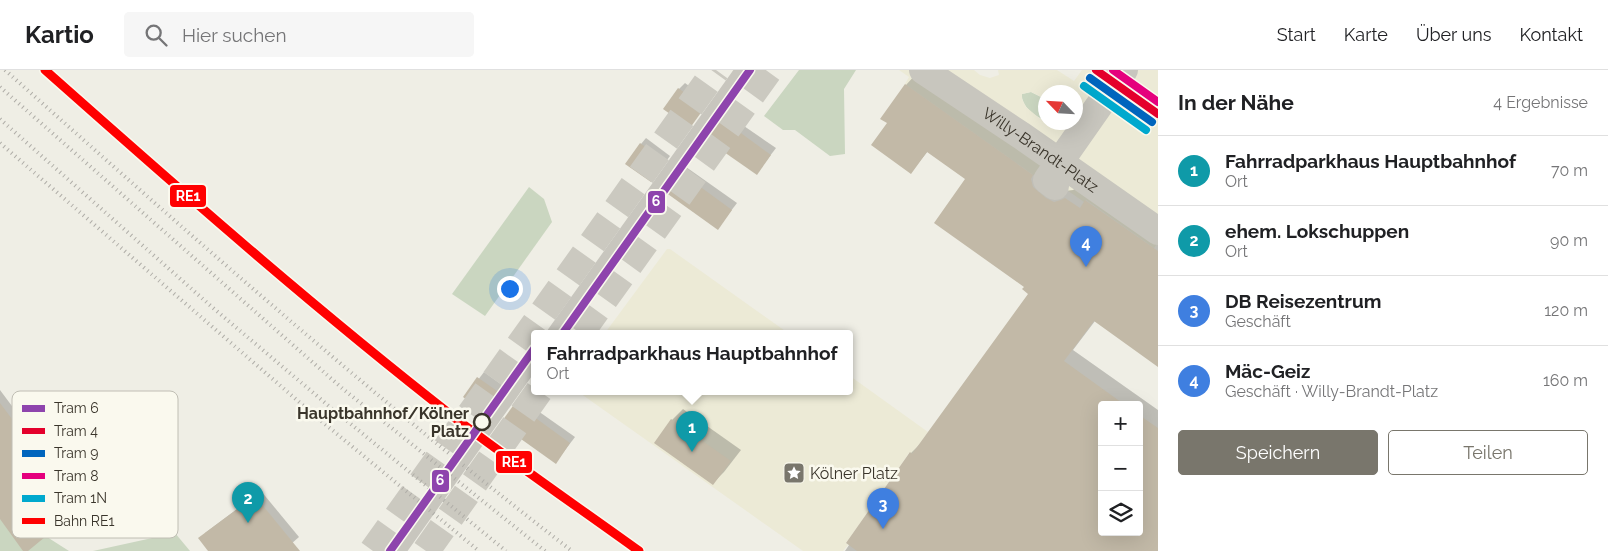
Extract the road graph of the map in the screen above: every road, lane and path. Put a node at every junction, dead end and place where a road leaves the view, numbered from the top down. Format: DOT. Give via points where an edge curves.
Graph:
graph roads {
  1 [pos="742,70"];
  2 [pos="923,70"];
  3 [pos="1124,70"];
  4 [pos="1057,174"];
  5 [pos="1158,231"];
  6 [pos="556,330"];
  7 [pos="531,365"];
  8 [pos="399,551"];
  1 -- 6 [label="lane"];
  2 -- 4 [label="street, Willy-Brandt-Platz"];
  3 -- 4 [label="street"];
  4 -- 5 [label="street, Willy-Brandt-Platz"];
  7 -- 8 [label="lane"];
}
